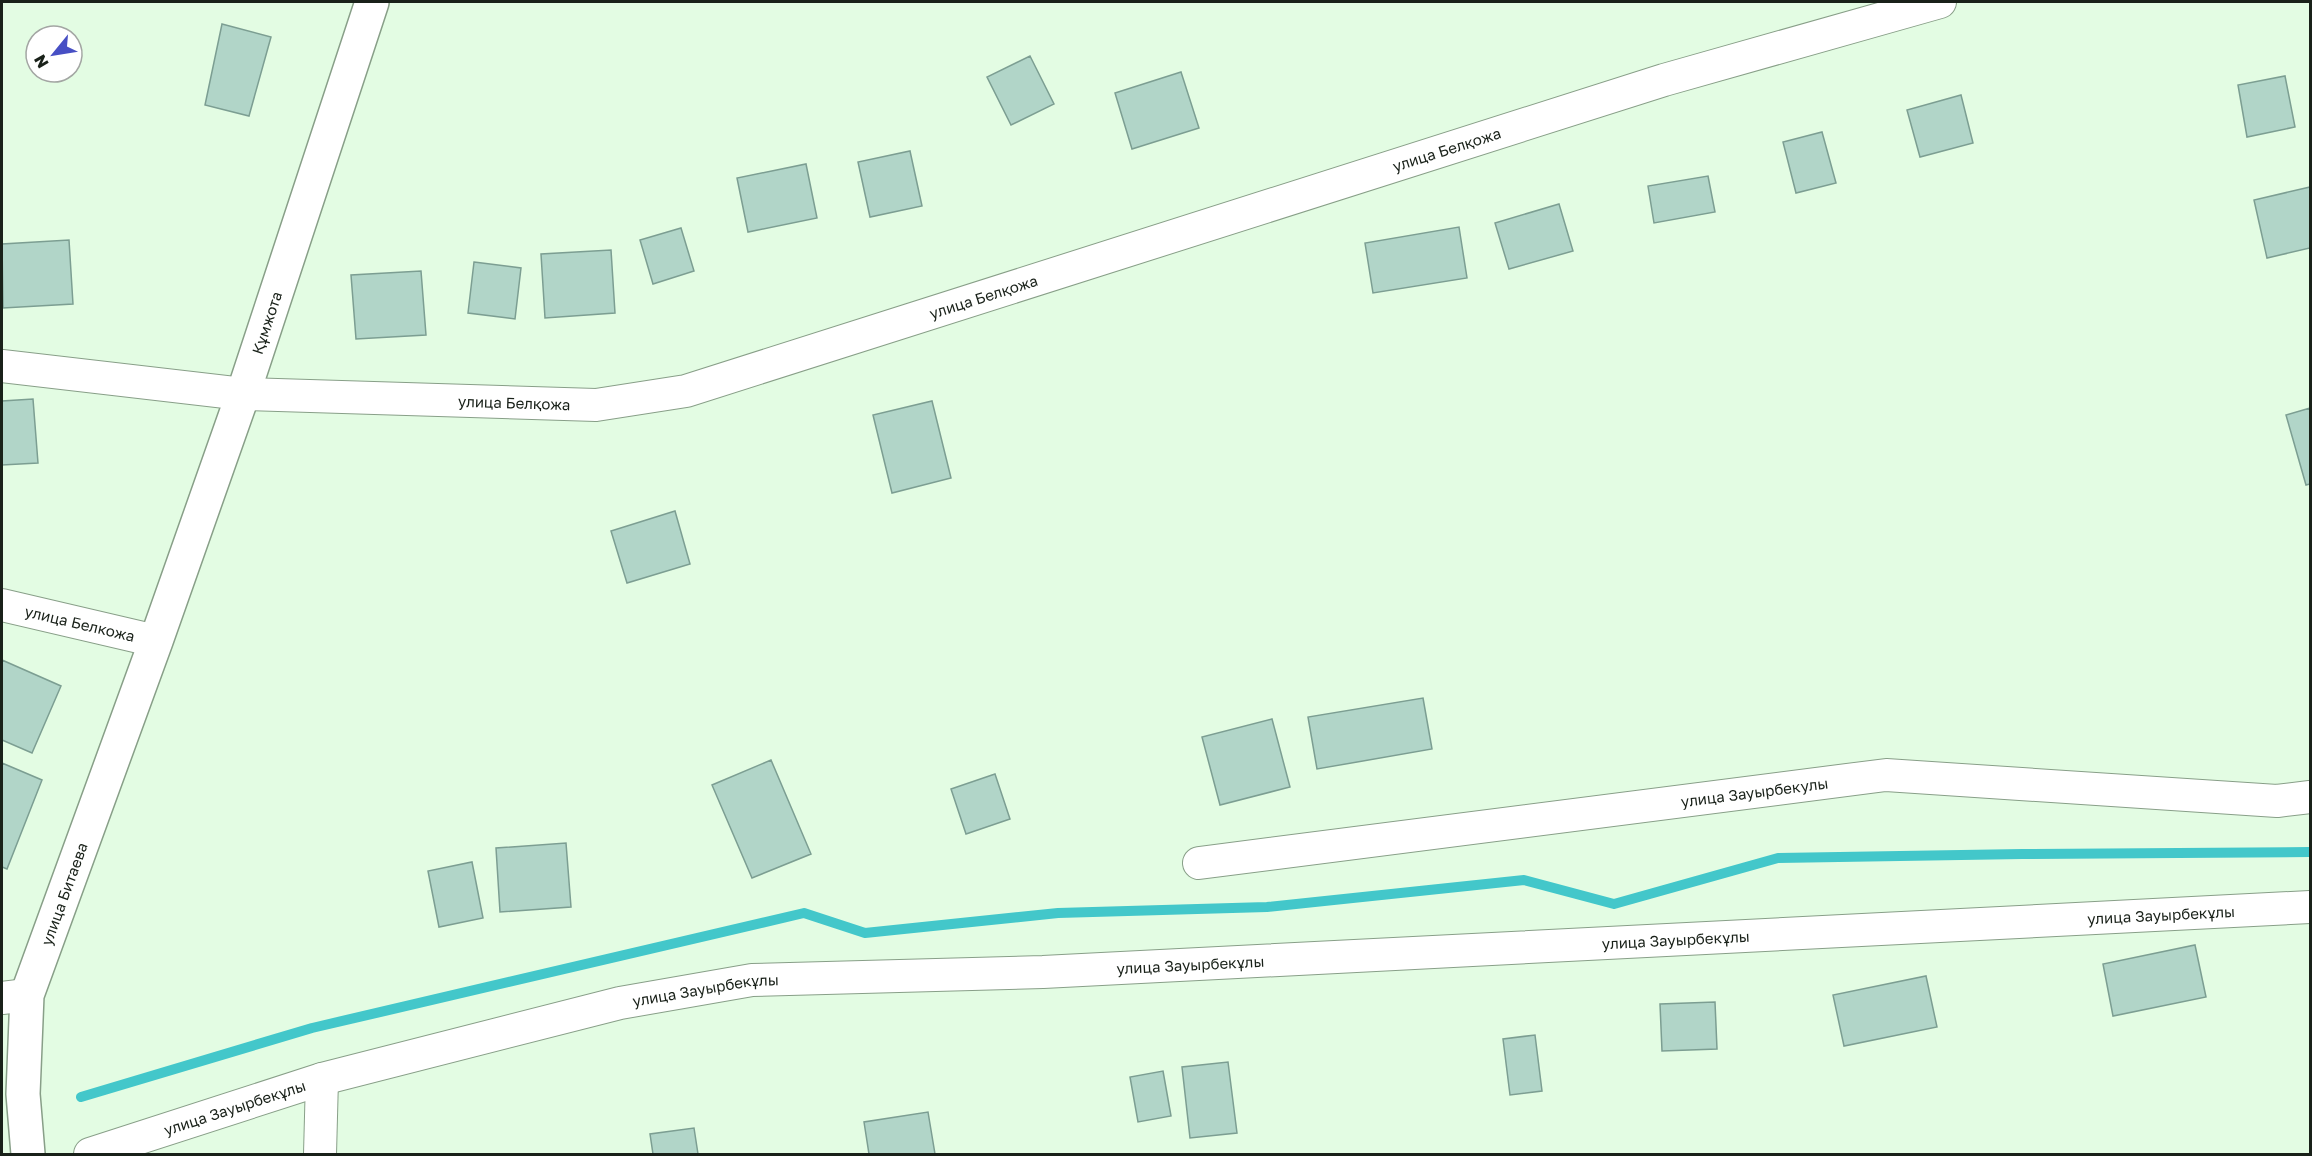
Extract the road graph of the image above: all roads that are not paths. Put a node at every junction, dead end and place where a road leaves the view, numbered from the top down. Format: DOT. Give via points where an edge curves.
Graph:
graph roads {
  1 [pos="372,2"];
  2 [pos="1940,2"];
  3 [pos="2,366"];
  4 [pos="243,394"];
  5 [pos="2,605"];
  6 [pos="156,641"];
  7 [pos="2310,797"];
  8 [pos="1199,863"];
  9 [pos="2310,907"];
  10 [pos="14,997"];
  11 [pos="322,1079"];
  12 [pos="28,1155"];
  13 [pos="90,1155"];
  14 [pos="320,1155"];
  1 -- 4 [label="street, Құмжота"];
  2 -- 4 [label="street, улица Белқожа" via="1664,80 686,391 596,405"];
  3 -- 4 [label="street, улица Белқожа"];
  4 -- 6 [label="street, Құмжота"];
  5 -- 6 [label="street, улица Белкожа"];
  6 -- 10 [label="street, улица Битаева"];
  7 -- 8 [label="street, улица Зауырбекулы" via="2277,801 1886,776"];
  9 -- 11 [label="street, улица Зауырбекұлы" via="1043,972 752,980 620,1003"];
  10 -- 12 [label="street, улица Битаева"];
  11 -- 13 [label="street, улица Зауырбекұлы"];
  11 -- 14 [label="street"];
}
